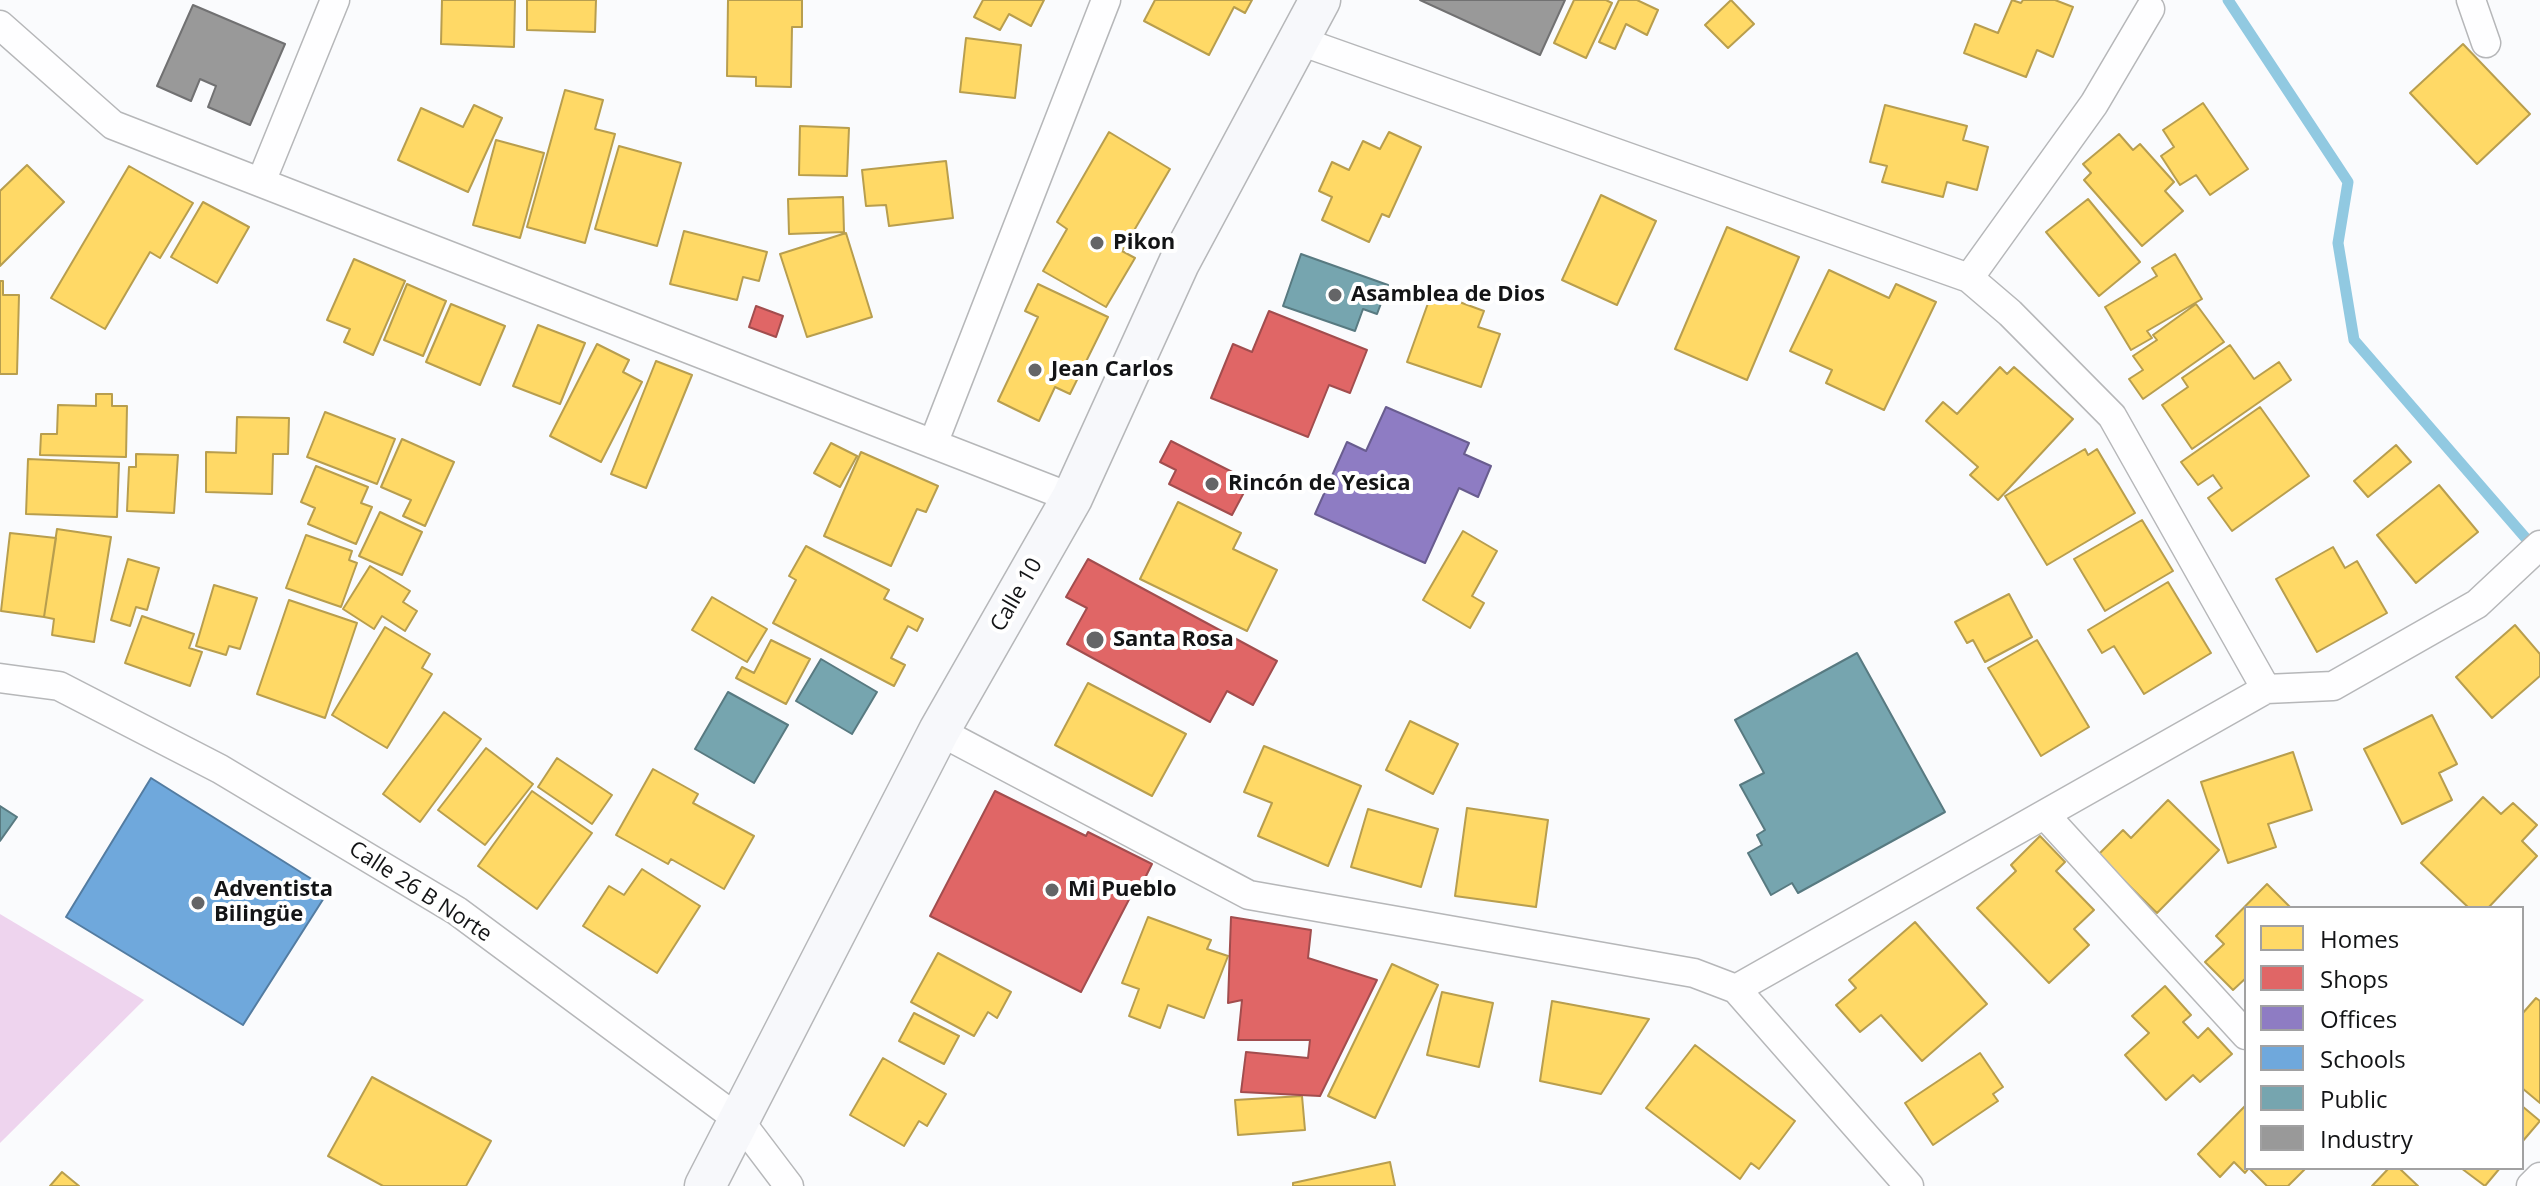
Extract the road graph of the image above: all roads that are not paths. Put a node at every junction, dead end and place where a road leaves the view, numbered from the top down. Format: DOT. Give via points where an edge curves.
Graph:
graph roads {
  1 [pos="335,0"];
  2 [pos="1106,0"];
  3 [pos="1320,0"];
  4 [pos="2471,0"];
  5 [pos="2150,9"];
  6 [pos="0,25"];
  7 [pos="1300,41"];
  8 [pos="2486,43"];
  9 [pos="261,182"];
  10 [pos="1969,278"];
  11 [pos="933,444"];
  12 [pos="1072,498"];
  13 [pos="2540,545"];
  14 [pos="0,678"];
  15 [pos="2266,689"];
  16 [pos="939,731"];
  17 [pos="2045,815"];
  18 [pos="1736,989"];
  19 [pos="2244,1033"];
  20 [pos="739,1120"];
  21 [pos="2540,1177"];
  22 [pos="705,1186"];
  23 [pos="789,1186"];
  24 [pos="1909,1186"];
  25 [pos="2531,1186"];
  1 -- 9 [label="street"];
  2 -- 11 [label="street"];
  3 -- 7 [label="main road, Calle 10"];
  4 -- 8 [label="street"];
  5 -- 10 [label="street" via="2094,104"];
  6 -- 9 [label="street" via="113,125"];
  7 -- 10 [label="street"];
  7 -- 12 [label="main road, Calle 10" via="1179,263"];
  9 -- 11 [label="street"];
  10 -- 15 [label="street" via="2112,416"];
  11 -- 12 [label="street"];
  12 -- 16 [label="main road, Calle 10"];
  13 -- 15 [label="street" via="2477,604 2333,686"];
  14 -- 20 [label="street, Calle 26 B Norte" via="59,686 220,769 431,895"];
  15 -- 17 [label="street"];
  16 -- 18 [label="street" via="1249,895 1694,973"];
  16 -- 20 [label="main road, Calle 10"];
  17 -- 18 [label="street"];
  17 -- 19 [label="street"];
  18 -- 24 [label="street"];
  20 -- 22 [label="main road, Calle 10"];
  20 -- 23 [label="street, Calle 26 B Norte"];
  21 -- 25 [label="street"];
}
